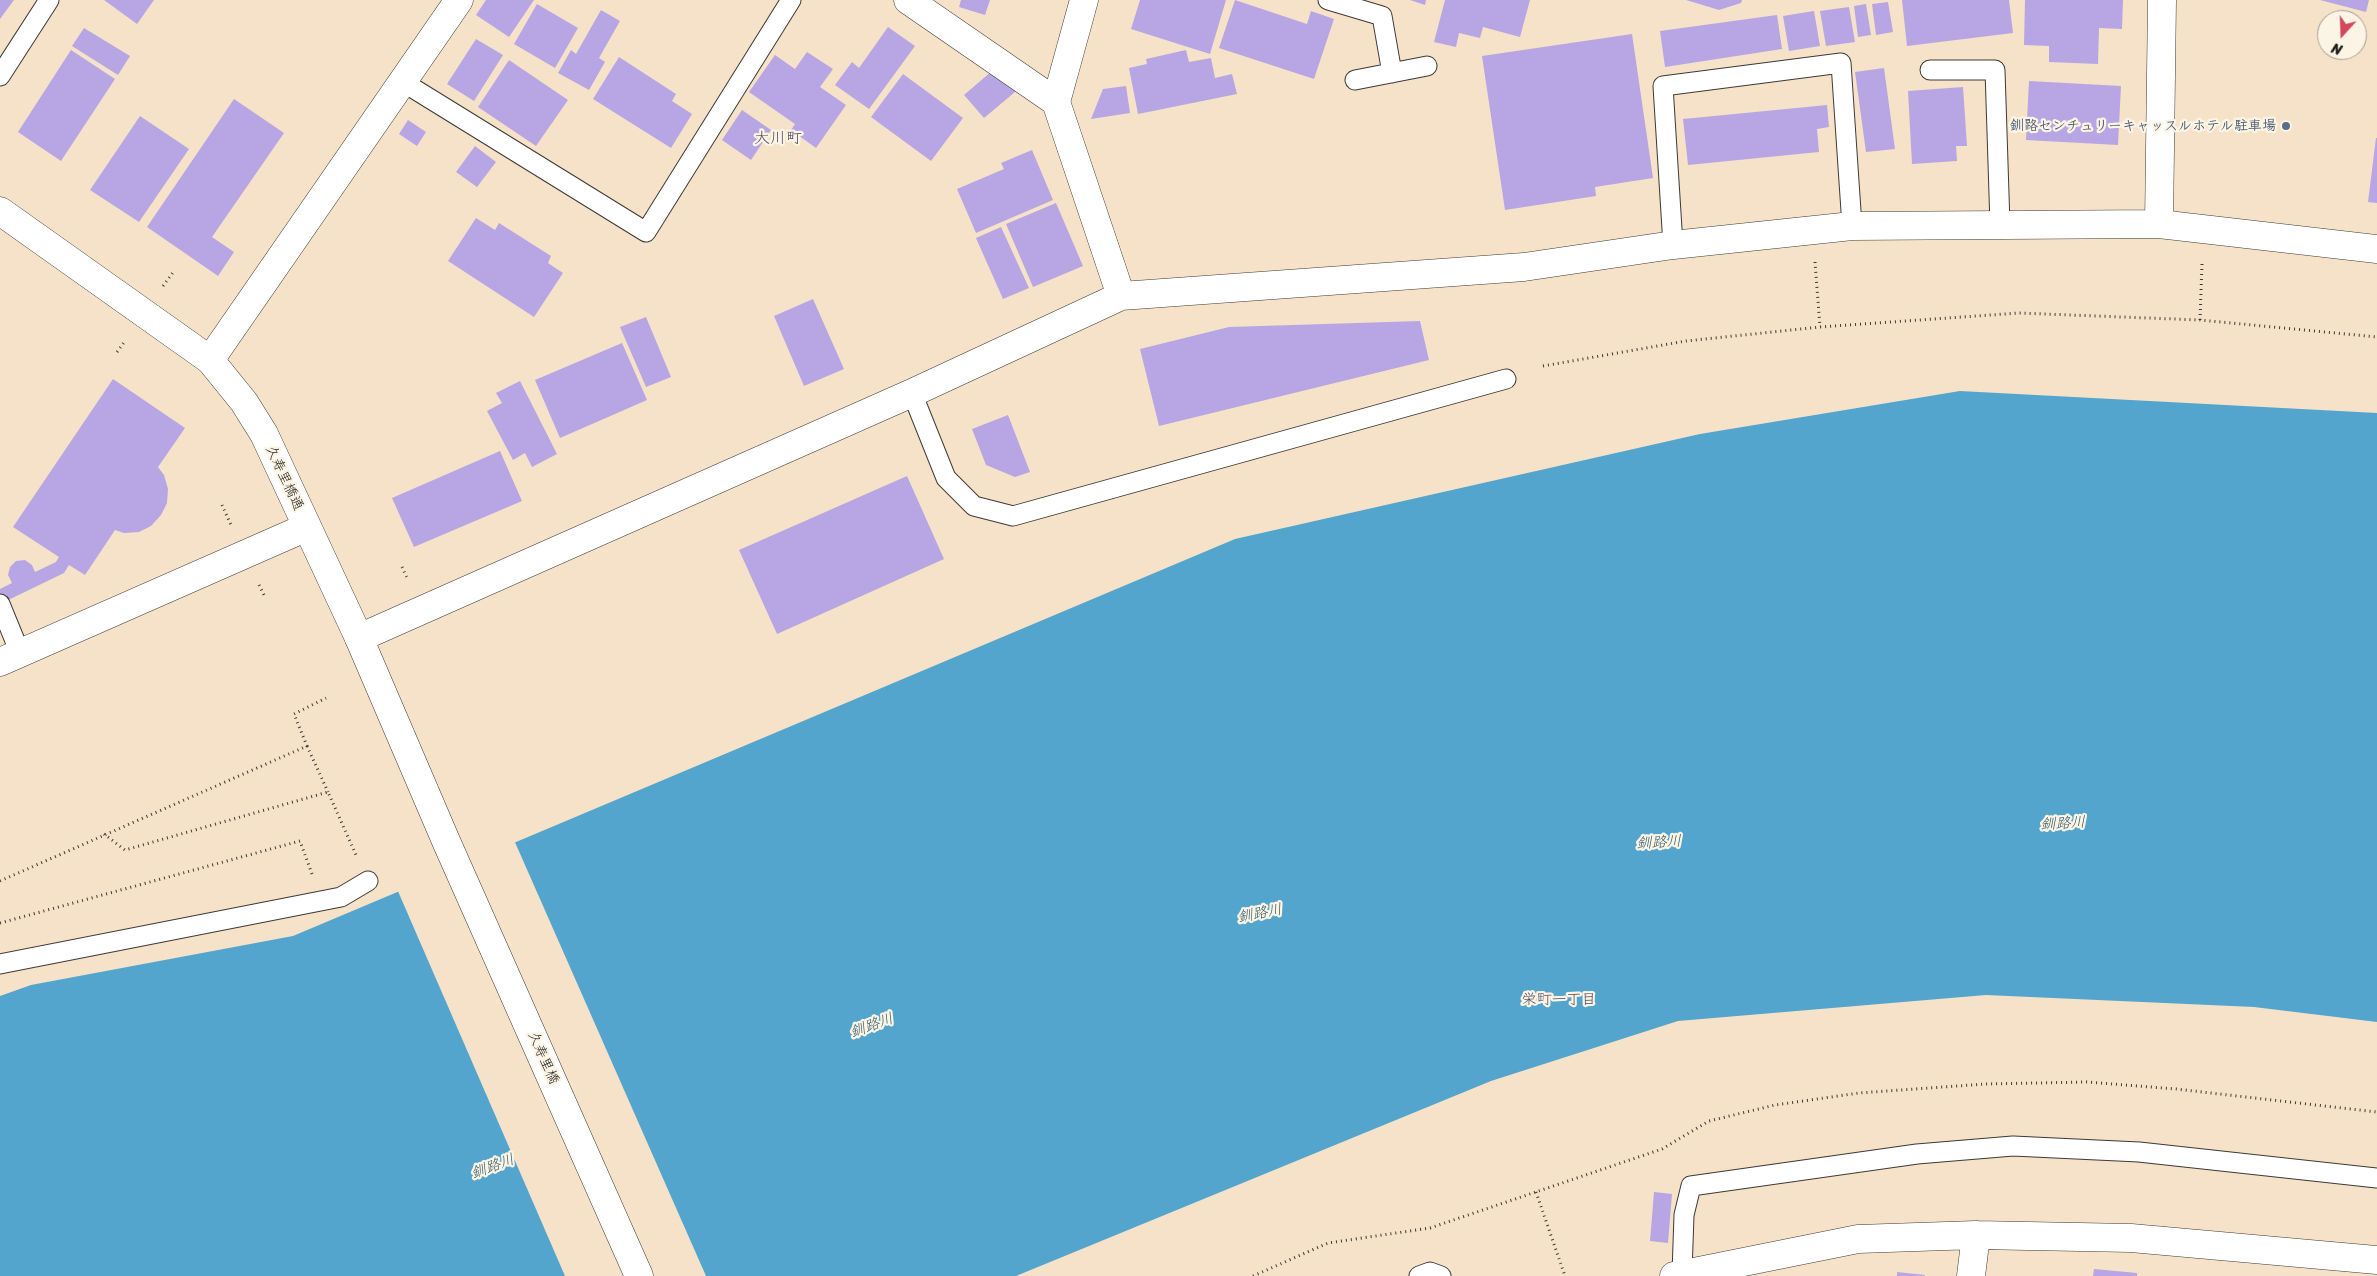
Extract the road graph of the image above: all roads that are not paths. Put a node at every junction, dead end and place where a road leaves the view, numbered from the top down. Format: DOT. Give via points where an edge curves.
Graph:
graph roads {
  1 [pos="49,0"];
  2 [pos="459,0"];
  3 [pos="790,0"];
  4 [pos="908,0"];
  5 [pos="1084,0"];
  6 [pos="1328,0"];
  7 [pos="2162,0"];
  8 [pos="1428,66"];
  9 [pos="1930,70"];
  10 [pos="1392,73"];
  11 [pos="0,76"];
  12 [pos="1355,80"];
  13 [pos="403,82"];
  14 [pos="1056,102"];
  15 [pos="0,211"];
  16 [pos="2159,224"];
  17 [pos="2000,225"];
  18 [pos="1852,226"];
  19 [pos="1673,245"];
  20 [pos="2377,249"];
  21 [pos="1121,296"];
  22 [pos="210,360"];
  23 [pos="1506,379"];
  24 [pos="912,393"];
  25 [pos="307,527"];
  26 [pos="0,604"];
  27 [pos="359,638"];
  28 [pos="10,657"];
  29 [pos="446,841"];
  30 [pos="368,881"];
  31 [pos="0,964"];
  32 [pos="2377,1178"];
  33 [pos="1976,1235"];
  34 [pos="2368,1265"];
  35 [pos="1678,1275"];
  36 [pos="639,1276"];
  37 [pos="1419,1276"];
  38 [pos="1441,1276"];
  39 [pos="1971,1276"];
  1 -- 11 [label="lane"];
  2 -- 13 [label="street"];
  3 -- 13 [label="lane" via="646,232"];
  4 -- 14 [label="street"];
  5 -- 14 [label="street"];
  6 -- 10 [label="lane" via="1382,16"];
  7 -- 16 [label="street"];
  8 -- 10 [label="lane"];
  9 -- 17 [label="lane" via="1995,70"];
  10 -- 12 [label="lane"];
  13 -- 22 [label="street"];
  14 -- 21 [label="street"];
  15 -- 22 [label="street, 久寿里橋通"];
  16 -- 17 [label="street"];
  16 -- 20 [label="street"];
  17 -- 18 [label="street"];
  18 -- 19 [label="street"];
  18 -- 19 [label="lane" via="1841,63 1663,86"];
  19 -- 21 [label="street" via="1524,267"];
  21 -- 24 [label="street"];
  22 -- 25 [label="street, 久寿里橋通" via="244,402 264,434"];
  23 -- 24 [label="lane" via="1013,516 974,506 946,478"];
  24 -- 27 [label="street"];
  25 -- 27 [label="street, 久寿里橋通"];
  25 -- 28 [label="street"];
  26 -- 28 [label="lane"];
  27 -- 29 [label="street, 久寿里橋通"];
  29 -- 36 [label="street, 久寿里橋"];
  30 -- 31 [label="lane" via="341,897"];
  32 -- 35 [label="lane" via="2139,1152 2013,1146 1917,1154 1692,1186 1684,1215"];
  33 -- 34 [label="street" via="2131,1238"];
  33 -- 35 [label="street" via="1858,1239"];
  33 -- 39 [label="street"];
  37 -- 38 [label="lane" via="1430,1272"];
}
